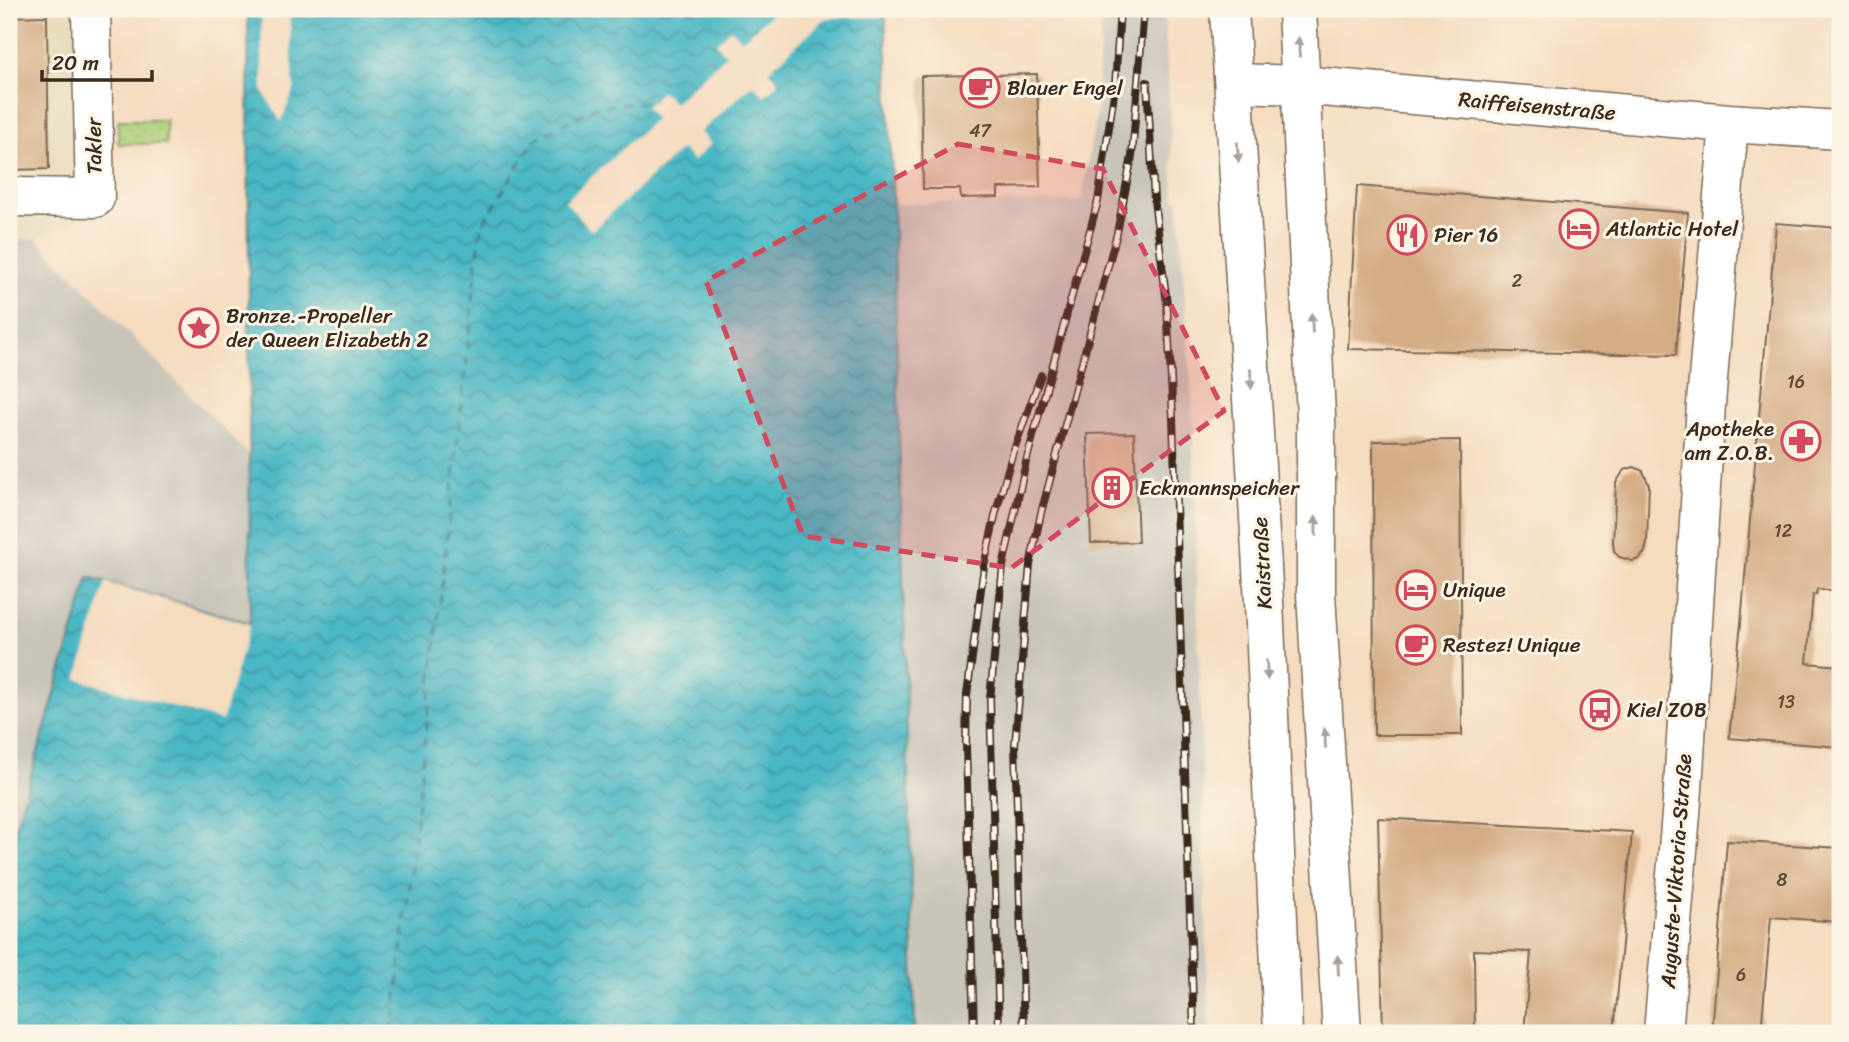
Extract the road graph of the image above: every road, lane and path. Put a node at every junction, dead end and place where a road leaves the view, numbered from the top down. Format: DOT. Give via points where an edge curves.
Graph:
graph roads {
  1 [pos="91,9"];
  2 [pos="1229,9"];
  3 [pos="1297,9"];
  4 [pos="1234,83"];
  5 [pos="1300,85"];
  6 [pos="1729,123"];
  7 [pos="1840,130"];
  8 [pos="9,197"];
  9 [pos="1283,1033"];
  10 [pos="1342,1033"];
  11 [pos="1663,1033"];
  1 -- 8 [label="main road, Takler" via="94,198"];
  2 -- 4 [label="main road, Kaistraße"];
  5 -- 3 [label="main road, one-way"];
  4 -- 5 [label="main road, Raiffeisenstraße"];
  4 -- 9 [label="main road, Kaistraße, one-way"];
  5 -- 6 [label="main road, Raiffeisenstraße"];
  10 -- 5 [label="main road, one-way" via="1316,594 1316,416"];
  6 -- 7 [label="main road, Raiffeisenstraße"];
  6 -- 11 [label="main road, Auguste-Viktoria-Straße"];
}
